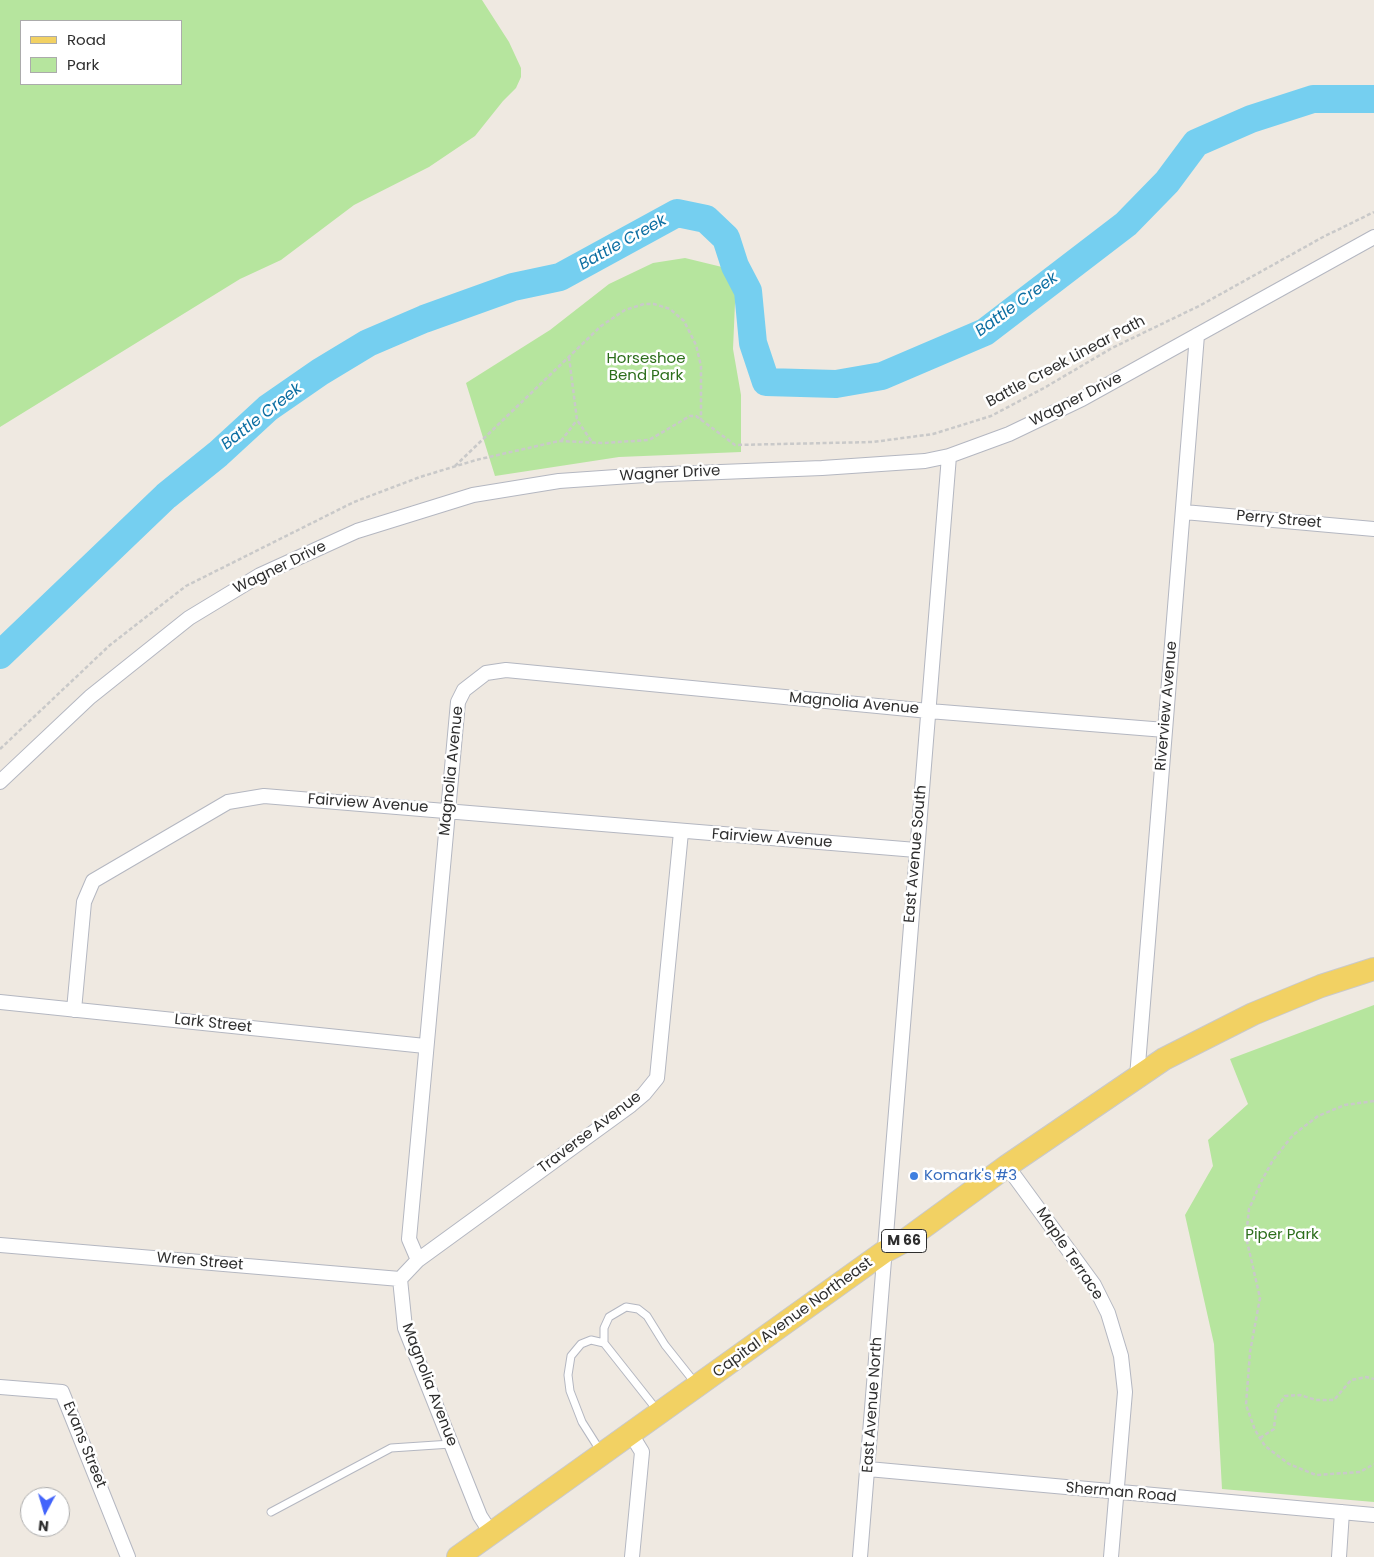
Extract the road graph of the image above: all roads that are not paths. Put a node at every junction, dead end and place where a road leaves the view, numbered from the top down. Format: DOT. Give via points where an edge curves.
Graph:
graph roads {
  1 [pos="1374,237"];
  2 [pos="1197,335"];
  3 [pos="949,456"];
  4 [pos="1184,512"];
  5 [pos="1374,529"];
  6 [pos="929,711"];
  7 [pos="1165,730"];
  8 [pos="0,782"];
  9 [pos="449,810"];
  10 [pos="681,832"];
  11 [pos="916,850"];
  12 [pos="1374,969"];
  13 [pos="0,1002"];
  14 [pos="74,1010"];
  15 [pos="425,1046"];
  16 [pos="1137,1077"];
  17 [pos="1007,1166"];
  18 [pos="0,1245"];
  19 [pos="884,1252"];
  20 [pos="418,1260"];
  21 [pos="400,1279"];
  22 [pos="604,1343"];
  23 [pos="0,1386"];
  24 [pos="698,1386"];
  25 [pos="660,1413"];
  26 [pos="631,1434"];
  27 [pos="452,1444"];
  28 [pos="602,1454"];
  29 [pos="868,1469"];
  30 [pos="1116,1493"];
  31 [pos="270,1512"];
  32 [pos="1342,1512"];
  33 [pos="1374,1515"];
  34 [pos="492,1534"];
  35 [pos="128,1557"];
  36 [pos="458,1557"];
  37 [pos="632,1557"];
  38 [pos="860,1557"];
  39 [pos="1111,1557"];
  40 [pos="1338,1557"];
  1 -- 2 [label="street, Wagner Drive"];
  2 -- 3 [label="street, Wagner Drive" via="1082,399 1009,434"];
  2 -- 4 [label="street, Riverview Avenue"];
  3 -- 6 [label="street, East Avenue South"];
  3 -- 8 [label="street, Wagner Drive" via="925,461 822,468 645,474 559,481 473,495 358,531 260,575 189,618 90,696"];
  4 -- 5 [label="street, Perry Street"];
  4 -- 7 [label="street, Riverview Avenue"];
  6 -- 7 [label="street, Magnolia Avenue"];
  6 -- 9 [label="street, Magnolia Avenue" via="506,670 486,673 464,690 458,702"];
  6 -- 11 [label="street, East Avenue South"];
  7 -- 16 [label="street, Riverview Avenue"];
  9 -- 10 [label="street, Fairview Avenue"];
  9 -- 14 [label="street, Fairview Avenue" via="264,796 228,802 93,881 84,902"];
  9 -- 15 [label="street, Magnolia Avenue"];
  10 -- 11 [label="street, Fairview Avenue"];
  10 -- 20 [label="street, Traverse Avenue" via="657,1078 631,1106"];
  11 -- 19 [label="street, East Avenue South"];
  12 -- 16 [label="main road, Capital Avenue Northeast / M 66" via="1252,1014 1164,1059"];
  13 -- 14 [label="street, Lark Street"];
  14 -- 15 [label="street, Lark Street"];
  15 -- 20 [label="street, Magnolia Avenue" via="409,1239"];
  16 -- 17 [label="main road, Capital Avenue Northeast / M 66"];
  17 -- 19 [label="main road, Capital Avenue Northeast / M 66" via="903,1242"];
  17 -- 30 [label="street, Maple Terrace" via="1094,1285 1108,1313 1121,1356 1125,1392"];
  18 -- 21 [label="street, Wren Street"];
  19 -- 24 [label="main road, Capital Avenue Northeast / M 66"];
  19 -- 29 [label="street, East Avenue North"];
  20 -- 21 [label="street"];
  21 -- 27 [label="street, Magnolia Avenue" via="405,1328"];
  22 -- 24 [label="lane" via="604,1328 609,1317 626,1307 638,1308"];
  22 -- 25 [label="lane"];
  22 -- 28 [label="lane" via="591,1340 580,1344 571,1356 568,1375 570,1392 582,1422"];
  23 -- 35 [label="street, Evans Street" via="62,1392"];
  24 -- 25 [label="main road, Capital Avenue Northeast / M 66"];
  25 -- 26 [label="main road, Capital Avenue Northeast / M 66"];
  26 -- 28 [label="main road, Capital Avenue Northeast / M 66"];
  26 -- 37 [label="street" via="642,1452"];
  27 -- 31 [label="lane" via="392,1448"];
  27 -- 34 [label="street, Magnolia Avenue" via="480,1516"];
  28 -- 34 [label="main road, Capital Avenue Northeast / M 66"];
  29 -- 30 [label="street, Sherman Road"];
  29 -- 38 [label="street, East Avenue North"];
  30 -- 32 [label="street, Sherman Road"];
  30 -- 39 [label="street, Maple Terrace"];
  32 -- 33 [label="street, Sherman Road"];
  32 -- 40 [label="street"];
  34 -- 36 [label="main road, Capital Avenue Northeast / M 66"];
}
